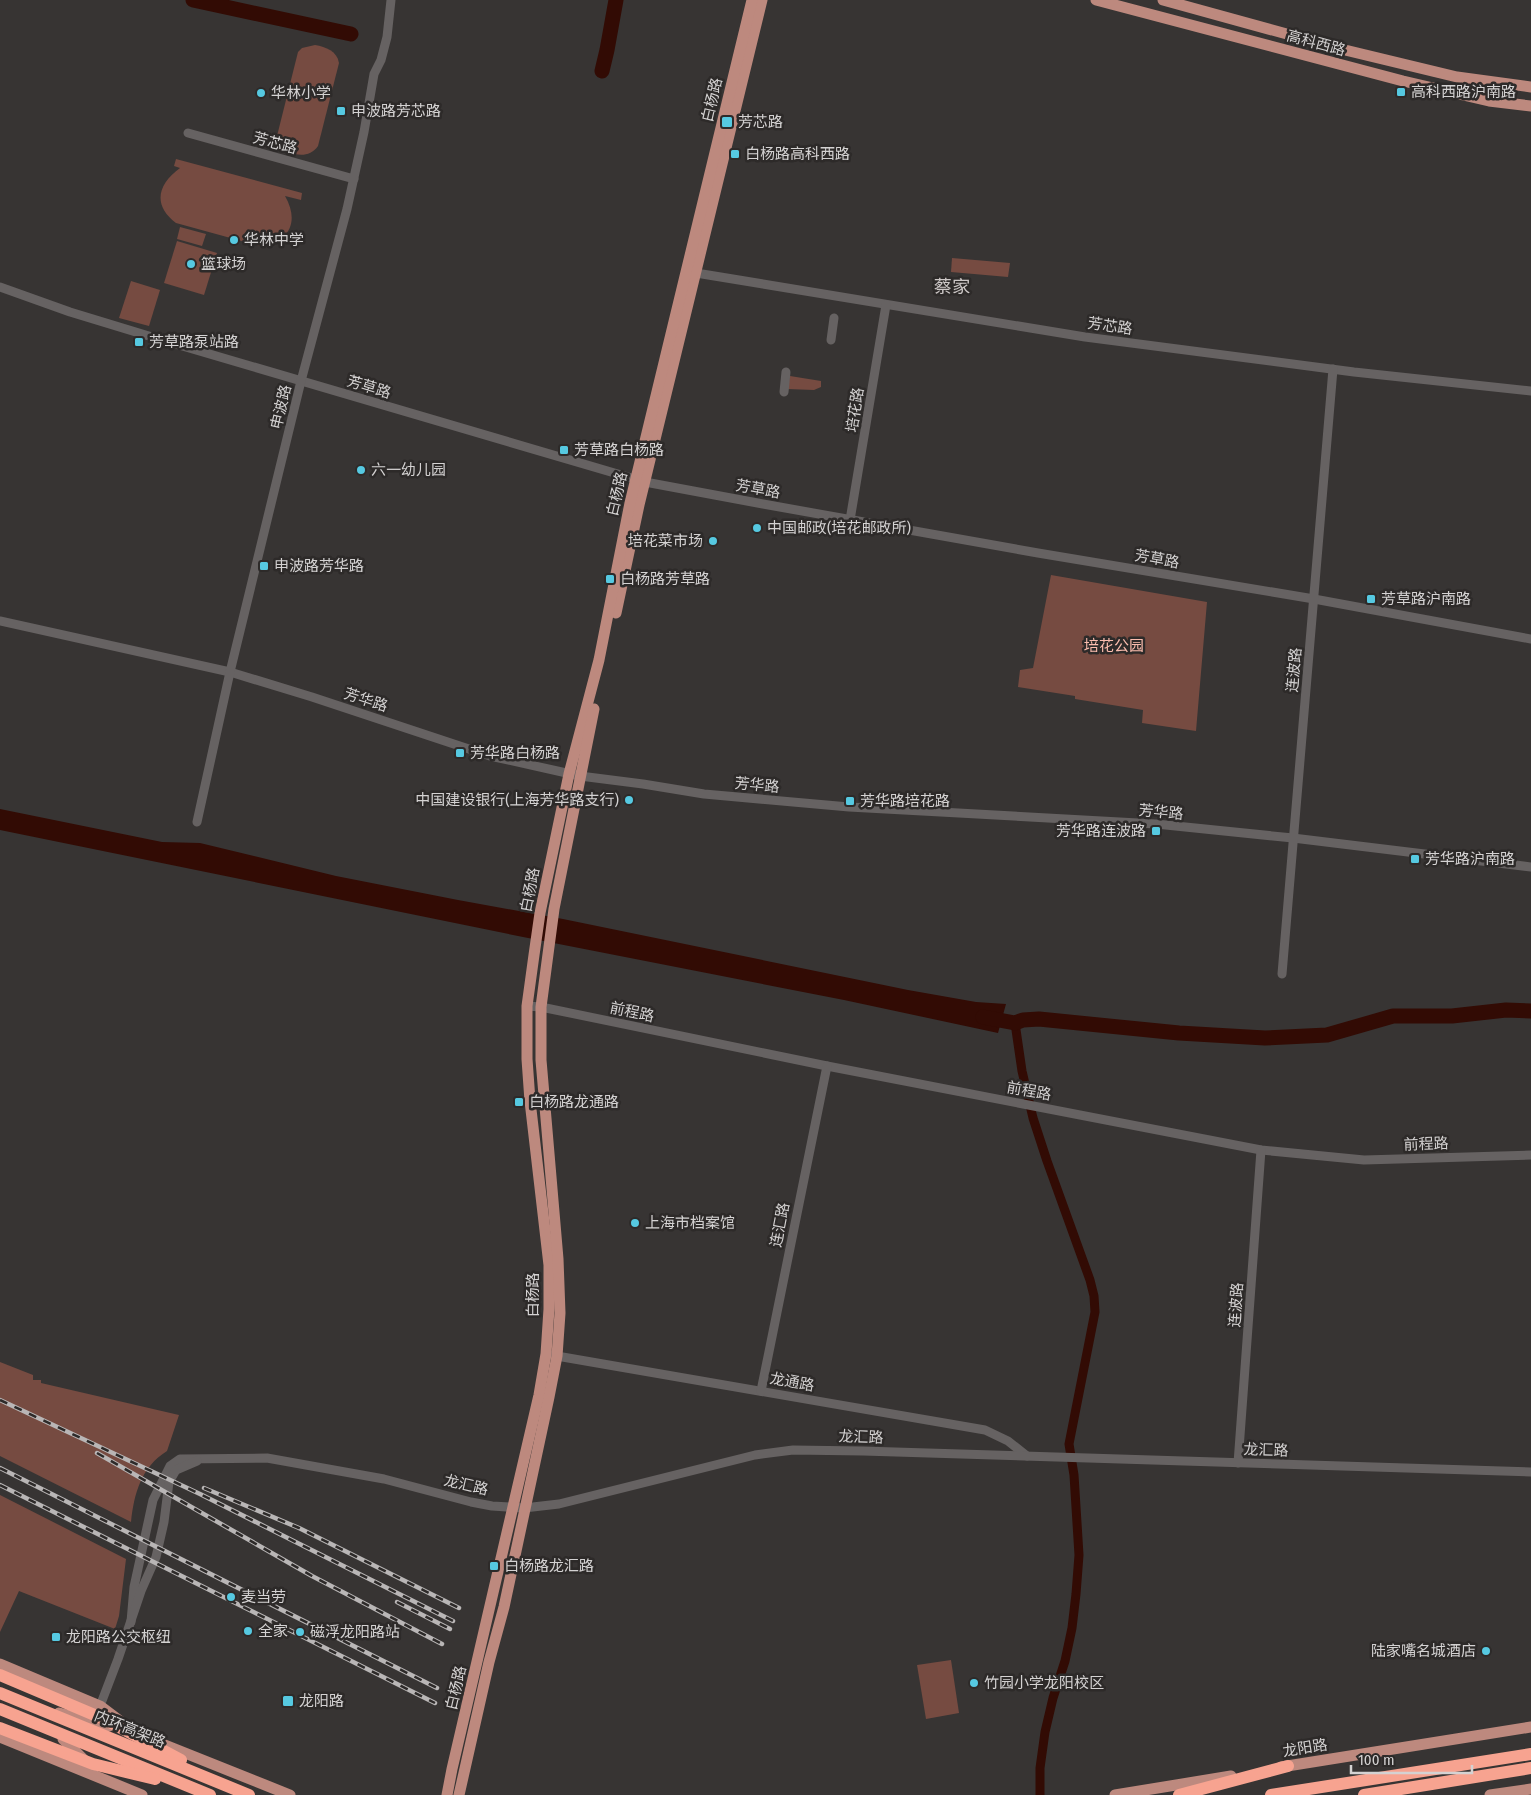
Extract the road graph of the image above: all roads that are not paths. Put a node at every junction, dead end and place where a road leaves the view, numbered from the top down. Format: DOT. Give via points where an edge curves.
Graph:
graph roads {
  1 [pos="391,0"];
  2 [pos="752,0"];
  3 [pos="762,0"];
  4 [pos="1096,0"];
  5 [pos="1163,0"];
  6 [pos="1531,87"];
  7 [pos="1531,106"];
  8 [pos="188,133"];
  9 [pos="354,179"];
  10 [pos="692,272"];
  11 [pos="0,287"];
  12 [pos="886,305"];
  13 [pos="834,318"];
  14 [pos="831,340"];
  15 [pos="1333,369"];
  16 [pos="786,372"];
  17 [pos="301,381"];
  18 [pos="1531,391"];
  19 [pos="784,392"];
  20 [pos="640,480"];
  21 [pos="850,520"];
  22 [pos="1314,599"];
  23 [pos="0,621"];
  24 [pos="1531,639"];
  25 [pos="230,672"];
  26 [pos="575,775"];
  27 [pos="197,822"];
  28 [pos="1293,838"];
  29 [pos="1531,867"];
  30 [pos="1282,974"];
  31 [pos="527,1006"];
  32 [pos="541,1007"];
  33 [pos="826,1066"];
  34 [pos="1261,1150"];
  35 [pos="1531,1155"];
  36 [pos="551,1355"];
  37 [pos="761,1391"];
  38 [pos="1027,1456"];
  39 [pos="202,1458"];
  40 [pos="1238,1463"];
  41 [pos="1531,1472"];
  42 [pos="519,1507"];
  43 [pos="130,1622"];
  44 [pos="0,1664"];
  45 [pos="0,1675"];
  46 [pos="0,1689"];
  47 [pos="0,1693"];
  48 [pos="100,1706"];
  49 [pos="0,1709"];
  50 [pos="52,1711"];
  51 [pos="0,1713"];
  52 [pos="0,1728"];
  53 [pos="1531,1728"];
  54 [pos="135,1733"];
  55 [pos="0,1737"];
  56 [pos="63,1739"];
  57 [pos="1531,1754"];
  58 [pos="1288,1766"];
  59 [pos="1531,1768"];
  60 [pos="182,1784"];
  61 [pos="226,1786"];
  62 [pos="1531,1789"];
  63 [pos="125,1792"];
  64 [pos="142,1795"];
  65 [pos="152,1795"];
  66 [pos="199,1795"];
  67 [pos="210,1795"];
  68 [pos="249,1795"];
  69 [pos="256,1795"];
  70 [pos="290,1795"];
  71 [pos="447,1795"];
  72 [pos="459,1795"];
  73 [pos="1114,1795"];
  74 [pos="1179,1795"];
  75 [pos="1271,1795"];
  76 [pos="1364,1795"];
  77 [pos="1490,1795"];
  1 -- 9 [label="street, 申波路" via="387,37 374,74"];
  2 -- 10 [label="main road, 白杨路"];
  3 -- 10 [label="main road, 白杨路"];
  4 -- 7 [label="main road, 高科西路" via="1403,81 1489,101"];
  5 -- 6 [label="main road, 高科西路" via="1345,50 1457,76"];
  8 -- 9 [label="street, 芳芯路"];
  9 -- 17 [label="street, 申波路"];
  10 -- 12 [label="street, 芳芯路"];
  10 -- 20 [label="main road, 白杨路"];
  11 -- 17 [label="street, 芳草路" via="99,322"];
  12 -- 15 [label="street, 芳芯路" via="1128,343"];
  12 -- 21 [label="street, 培花路"];
  13 -- 14 [label="street"];
  15 -- 18 [label="street, 芳芯路"];
  15 -- 22 [label="street, 连波路"];
  16 -- 19 [label="street"];
  17 -- 20 [label="street, 芳草路"];
  17 -- 25 [label="street, 申波路"];
  20 -- 21 [label="street, 芳草路"];
  20 -- 26 [label="main road, 白杨路" via="587,739"];
  21 -- 22 [label="street, 芳草路"];
  22 -- 24 [label="street, 芳草路"];
  22 -- 28 [label="street, 连波路"];
  23 -- 25 [label="street, 芳华路"];
  25 -- 26 [label="street, 芳华路" via="490,756"];
  25 -- 27 [label="street, 申波路"];
  26 -- 28 [label="street, 芳华路" via="704,794 797,803 1156,824"];
  26 -- 31 [label="main road, 白杨路" via="540,913"];
  26 -- 32 [label="main road, 白杨路"];
  28 -- 29 [label="street, 芳华路"];
  28 -- 30 [label="street, 连波路"];
  31 -- 32 [label="street, 前程路"];
  31 -- 36 [label="main road, 白杨路" via="530,1101 549,1265"];
  32 -- 33 [label="street, 前程路"];
  32 -- 36 [label="main road, 白杨路" via="541,1060 560,1314"];
  33 -- 34 [label="street, 前程路"];
  33 -- 37 [label="street, 连汇路"];
  34 -- 35 [label="street, 前程路" via="1364,1160"];
  34 -- 40 [label="street, 连波路"];
  36 -- 37 [label="street, 龙通路"];
  36 -- 42 [label="main road, 白杨路" via="540,1395"];
  37 -- 38 [label="street, 龙通路" via="984,1430 1008,1441"];
  38 -- 40 [label="street, 龙汇路"];
  38 -- 42 [label="street, 龙汇路" via="827,1450 780,1452 744,1457 559,1504"];
  39 -- 42 [label="street, 龙汇路" via="266,1458 384,1480 471,1502"];
  39 -- 43 [label="street, 龙汇路" via="176,1470 169,1482 156,1557"];
  39 -- 43 [label="street, 龙汇路" via="180,1458 170,1466 153,1500 134,1587"];
  40 -- 41 [label="street, 龙汇路"];
  42 -- 71 [label="main road, 白杨路"];
  42 -- 72 [label="main road, 白杨路" via="504,1607"];
  43 -- 48 [label="street, 龙汇路"];
  44 -- 48 [label="main road"];
  45 -- 61 [label="highway" via="104,1719"];
  46 -- 50 [label="main road"];
  47 -- 61 [label="highway, 内环高架路"];
  48 -- 50 [label="main road"];
  48 -- 54 [label="main road"];
  49 -- 60 [label="highway, 内环高架路"];
  50 -- 54 [label="main road"];
  50 -- 69 [label="main road"];
  51 -- 56 [label="main road"];
  52 -- 60 [label="highway" via="93,1764"];
  53 -- 58 [label="main road, 龙阳路"];
  54 -- 70 [label="main road"];
  55 -- 63 [label="main road"];
  56 -- 65 [label="main road" via="95,1770"];
  56 -- 66 [label="main road"];
  57 -- 75 [label="highway"];
  58 -- 73 [label="main road, 龙阳路"];
  58 -- 74 [label="highway"];
  59 -- 76 [label="highway"];
  60 -- 67 [label="highway, 内环高架路"];
  61 -- 68 [label="highway, 内环高架路"];
  62 -- 77 [label="main road"];
  63 -- 64 [label="main road"];
}
